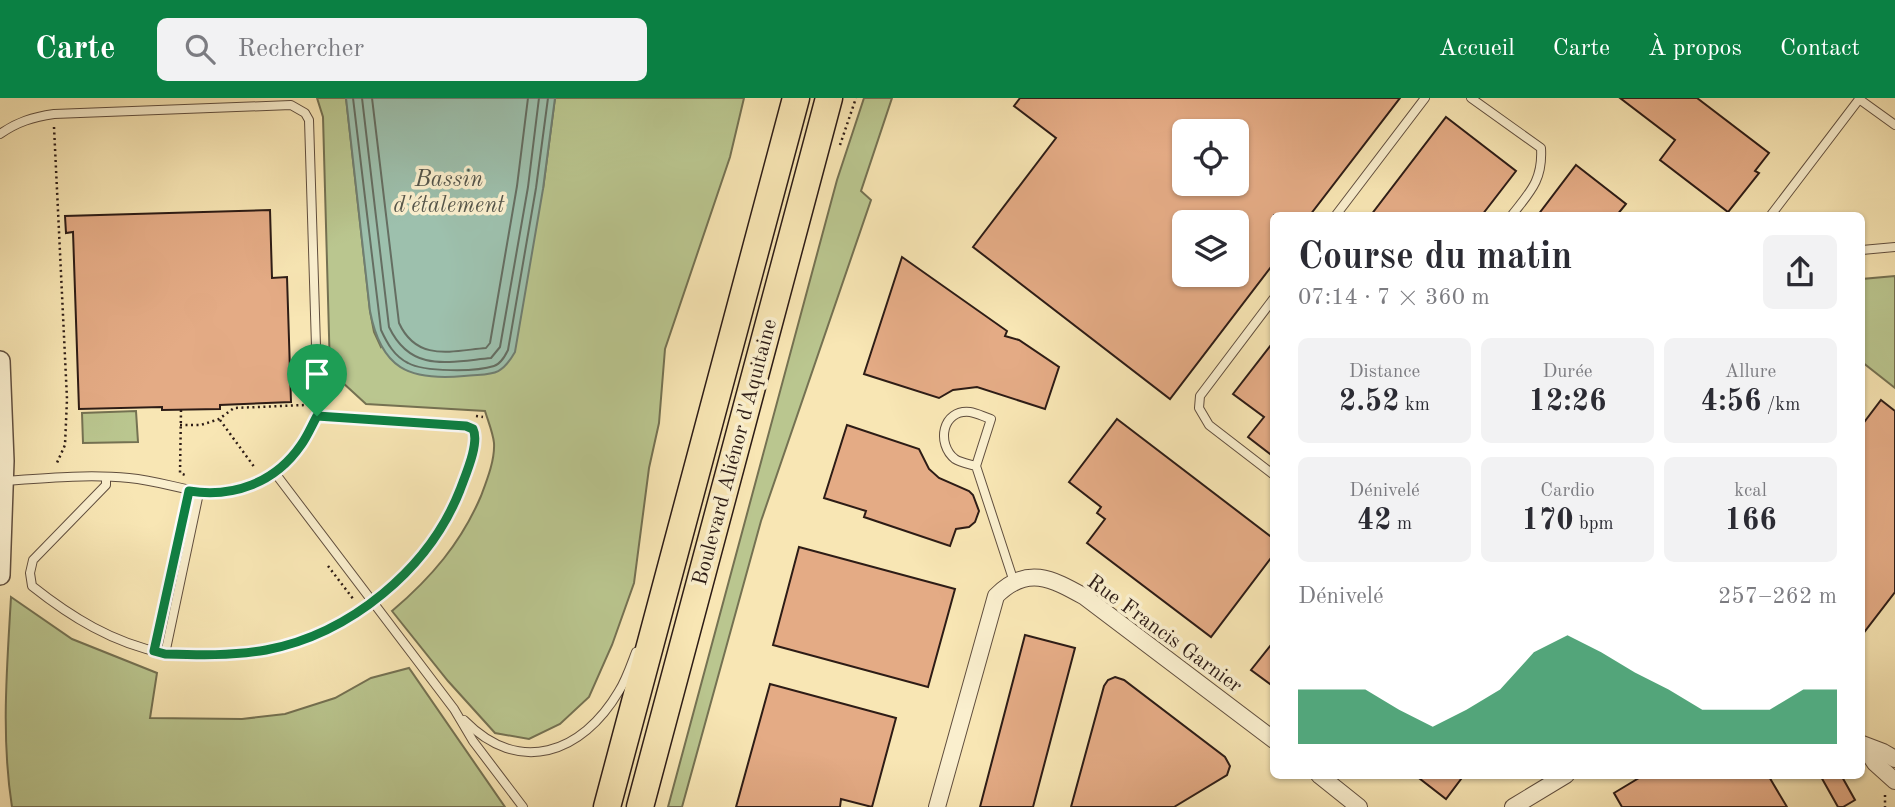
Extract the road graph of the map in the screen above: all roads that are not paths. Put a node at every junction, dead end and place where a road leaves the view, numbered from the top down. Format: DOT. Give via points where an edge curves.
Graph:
graph roads {
  1 [pos="796,98"];
  2 [pos="829,98"];
  3 [pos="1425,98"];
  4 [pos="1471,98"];
  5 [pos="1860,98"];
  6 [pos="1895,125"];
  7 [pos="0,134"];
  8 [pos="1338,212"];
  9 [pos="1514,212"];
  10 [pos="1773,212"];
  11 [pos="1895,247"];
  12 [pos="1865,250"];
  13 [pos="1270,303"];
  14 [pos="0,361"];
  15 [pos="317,416"];
  16 [pos="976,466"];
  17 [pos="1270,472"];
  18 [pos="275,473"];
  19 [pos="106,477"];
  20 [pos="2,481"];
  21 [pos="199,493"];
  22 [pos="673,561"];
  23 [pos="0,575"];
  24 [pos="1014,582"];
  25 [pos="372,601"];
  26 [pos="643,635"];
  27 [pos="638,647"];
  28 [pos="165,654"];
  29 [pos="454,709"];
  30 [pos="1270,737"];
  31 [pos="1865,745"];
  32 [pos="1865,748"];
  33 [pos="1895,759"];
  34 [pos="1324,779"];
  35 [pos="1559,779"];
  36 [pos="1895,781"];
  37 [pos="523,807"];
  38 [pos="607,807"];
  39 [pos="640,807"];
  40 [pos="937,807"];
  41 [pos="1359,807"];
  42 [pos="1513,807"];
  1 -- 22 [label="highway, Boulevard Aliénor d'Aquitaine"];
  2 -- 39 [label="highway, Boulevard Aliénor d'Aquitaine"];
  3 -- 8 [label="lane"];
  4 -- 9 [label="lane" via="1541,148 1538,181"];
  5 -- 6 [label="lane"];
  5 -- 10 [label="lane"];
  7 -- 15 [label="lane" via="15,124 54,114 291,105 305,113 309,120"];
  11 -- 12 [label="lane"];
  13 -- 17 [label="lane" via="1200,396 1199,408 1209,425"];
  14 -- 20 [label="street"];
  15 -- 18 [label="lane" via="301,445"];
  15 -- 25 [label="lane" via="466,426 476,434 467,472 432,543 401,578"];
  16 -- 16 [label="lane" via="991,419 962,412 946,424 944,445 957,460"];
  16 -- 24 [label="lane"];
  18 -- 21 [label="lane" via="237,490"];
  18 -- 25 [label="lane"];
  19 -- 20 [label="lane"];
  19 -- 21 [label="lane"];
  19 -- 28 [label="lane" via="106,485 33,560 32,586 67,614 113,638"];
  20 -- 23 [label="street"];
  21 -- 28 [label="lane"];
  22 -- 26 [label="lane"];
  22 -- 38 [label="highway, Boulevard Aliénor d'Aquitaine"];
  24 -- 30 [label="street, Rue Francis Garnier" via="1037,577 1085,597"];
  24 -- 40 [label="street" via="996,596"];
  25 -- 28 [label="lane" via="320,633 268,650"];
  25 -- 29 [label="lane"];
  27 -- 29 [label="lane" via="620,691 596,721 556,748 526,753 494,744 480,737"];
  29 -- 37 [label="lane"];
  31 -- 33 [label="street"];
  32 -- 36 [label="street"];
  34 -- 41 [label="street"];
  35 -- 42 [label="street"];
}
